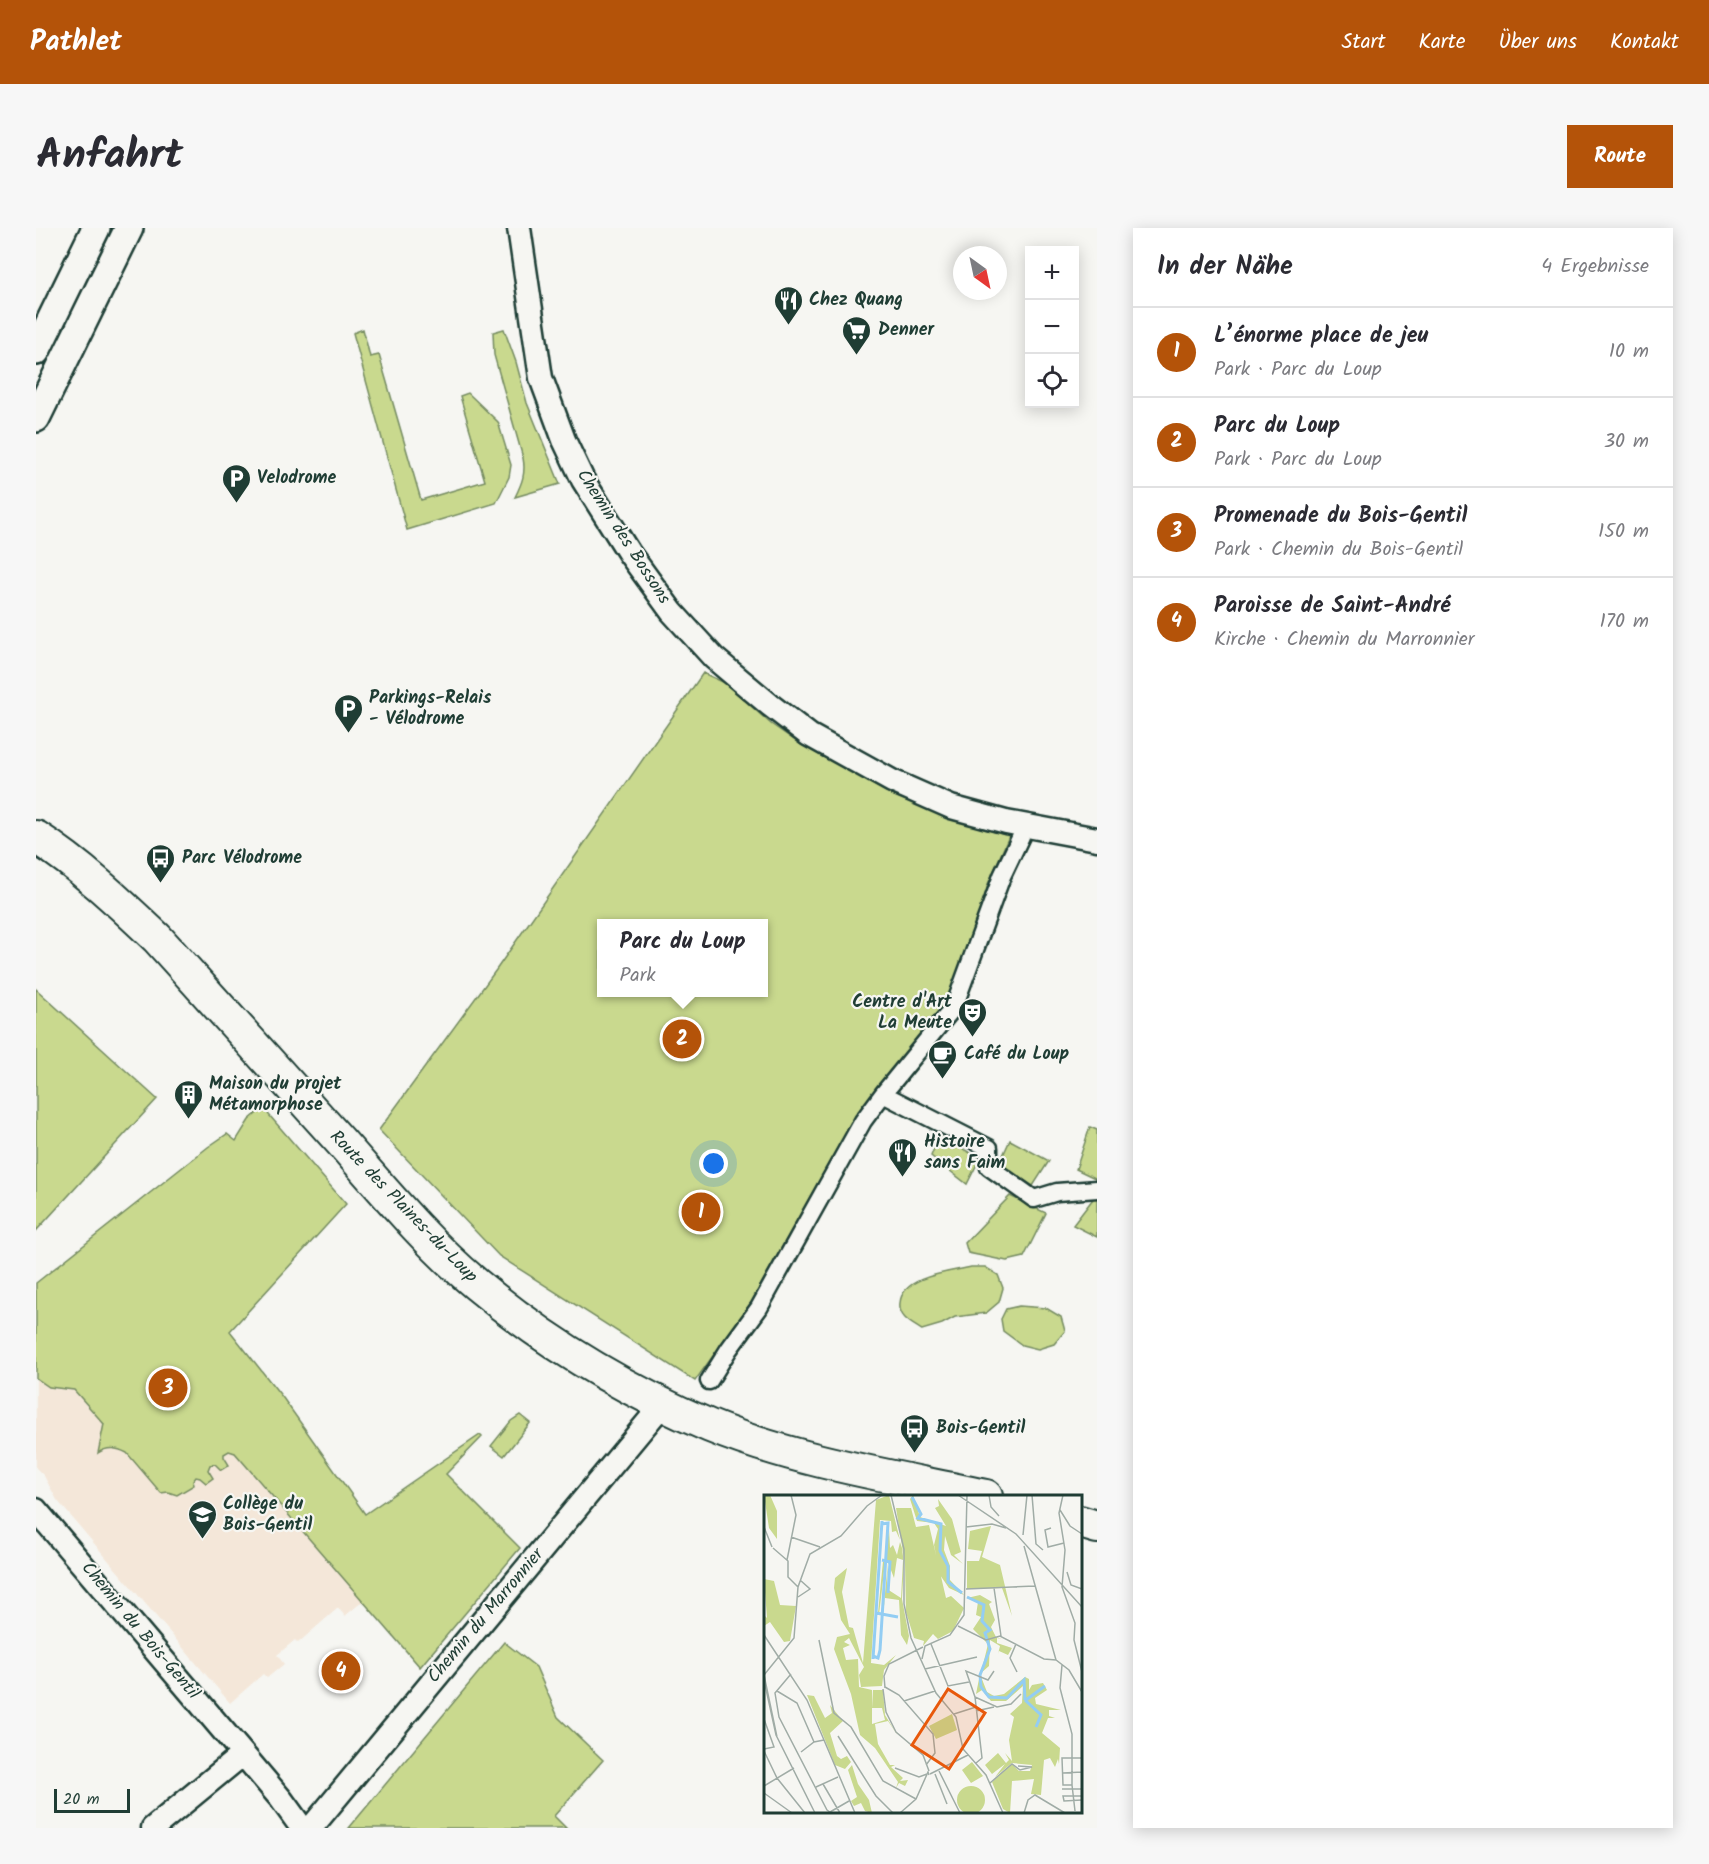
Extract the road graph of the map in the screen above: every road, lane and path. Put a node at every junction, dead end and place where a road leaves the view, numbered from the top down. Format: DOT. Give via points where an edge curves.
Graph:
graph roads {
  1 [pos="96,228"];
  2 [pos="129,228"];
  3 [pos="519,228"];
  4 [pos="36,351"];
  5 [pos="36,418"];
  6 [pos="1022,836"];
  7 [pos="36,837"];
  8 [pos="1097,839"];
  9 [pos="883,1094"];
  10 [pos="1097,1189"];
  11 [pos="709,1381"];
  12 [pos="662,1405"];
  13 [pos="977,1495"];
  14 [pos="36,1510"];
  15 [pos="243,1754"];
  16 [pos="153,1828"];
  17 [pos="302,1828"];
  18 [pos="311,1828"];
  1 -- 4 [label="street"];
  2 -- 5 [label="street"];
  3 -- 8 [label="street, Chemin des Bossons" via="541,378 564,440 583,480 629,553 672,612 714,658 809,735 892,781 951,807"];
  6 -- 9 [label="street" via="1002,876 954,1007"];
  7 -- 12 [label="main road, Route des Plaines-du-Loup" via="119,902 156,938 453,1264 552,1342"];
  9 -- 10 [label="street" via="989,1148 989,1167 1034,1199 1057,1192"];
  9 -- 11 [label="street" via="863,1121 759,1308"];
  12 -- 13 [label="main road, Route des Plaines-du-Loup" via="773,1448"];
  12 -- 18 [label="street, Chemin du Marronnier"];
  14 -- 15 [label="street, Chemin du Bois-Gentil"];
  15 -- 16 [label="street"];
  15 -- 17 [label="street, Chemin du Bois-Gentil"];
}
